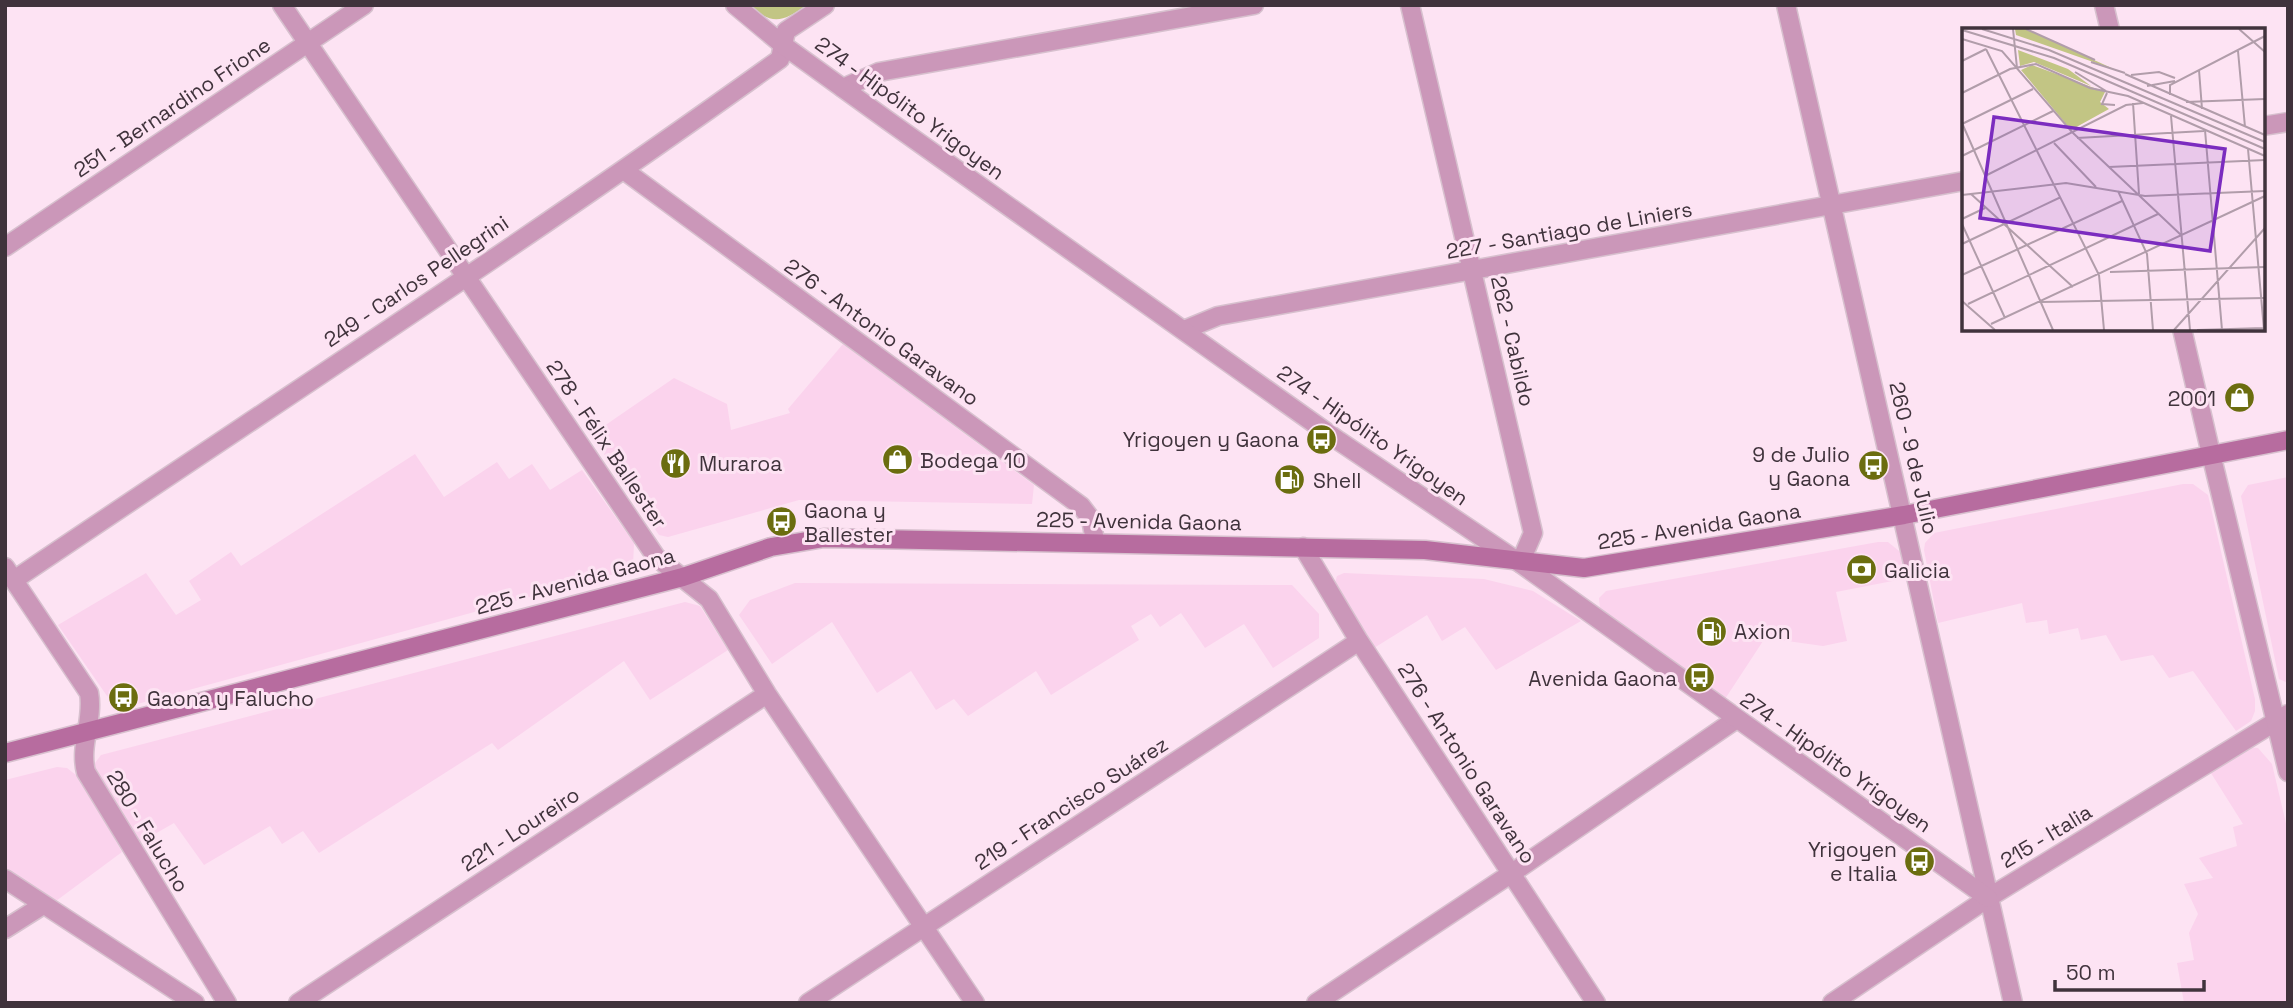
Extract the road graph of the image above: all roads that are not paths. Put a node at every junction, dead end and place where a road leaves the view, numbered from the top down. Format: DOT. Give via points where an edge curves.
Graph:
graph roads {
  1 [pos="282,5"];
  2 [pos="364,5"];
  3 [pos="735,5"];
  4 [pos="825,5"];
  5 [pos="1254,5"];
  6 [pos="1409,5"];
  7 [pos="1786,5"];
  8 [pos="2105,5"];
  9 [pos="2110,28"];
  10 [pos="307,43"];
  11 [pos="783,45"];
  12 [pos="843,88"];
  13 [pos="2288,122"];
  14 [pos="2265,126"];
  15 [pos="625,171"];
  16 [pos="1962,181"];
  17 [pos="1833,205"];
  18 [pos="5,247"];
  19 [pos="1473,270"];
  20 [pos="464,275"];
  21 [pos="1184,330"];
  22 [pos="2182,331"];
  23 [pos="2288,440"];
  24 [pos="2211,454"];
  25 [pos="1904,515"];
  26 [pos="1095,541"];
  27 [pos="1303,547"];
  28 [pos="1520,563"];
  29 [pos="10,574"];
  30 [pos="683,577"];
  31 [pos="1359,641"];
  32 [pos="767,694"];
  33 [pos="2282,718"];
  34 [pos="1735,720"];
  35 [pos="87,733"];
  36 [pos="5,753"];
  37 [pos="2288,772"];
  38 [pos="1512,873"];
  39 [pos="5,879"];
  40 [pos="1988,898"];
  41 [pos="43,905"];
  42 [pos="924,926"];
  43 [pos="5,929"];
  44 [pos="195,1003"];
  45 [pos="227,1003"];
  46 [pos="298,1003"];
  47 [pos="808,1003"];
  48 [pos="975,1003"];
  49 [pos="1316,1003"];
  50 [pos="1596,1003"];
  51 [pos="1832,1003"];
  52 [pos="2013,1003"];
  1 -- 10 [label="street, 278 - Félix Ballester"];
  2 -- 10 [label="street, 251 - Bernardino Frione"];
  3 -- 11 [label="street, 274 - Hipólito Yrigoyen"];
  4 -- 11 [label="street, 249 - Carlos Pellegrini" via="786,31"];
  5 -- 12 [label="street" via="879,72"];
  6 -- 19 [label="street, 262 - Cabildo"];
  7 -- 17 [label="street, 260 - 9 de Julio"];
  8 -- 9 [label="street"];
  10 -- 18 [label="street, 251 - Bernardino Frione"];
  10 -- 20 [label="street, 278 - Félix Ballester"];
  11 -- 12 [label="street, 274 - Hipólito Yrigoyen"];
  11 -- 15 [label="street, 249 - Carlos Pellegrini" via="780,59"];
  12 -- 21 [label="street, 274 - Hipólito Yrigoyen"];
  13 -- 14 [label="street"];
  15 -- 20 [label="street, 249 - Carlos Pellegrini"];
  15 -- 26 [label="street, 276 - Antonio Garavano" via="1081,506 1091,519"];
  16 -- 17 [label="street, 227 - Santiago de Liniers"];
  17 -- 19 [label="street, 227 - Santiago de Liniers"];
  17 -- 25 [label="street, 260 - 9 de Julio"];
  19 -- 21 [label="street, 227 - Santiago de Liniers" via="1218,316"];
  19 -- 28 [label="street, 262 - Cabildo" via="1534,533"];
  20 -- 29 [label="street, 249 - Carlos Pellegrini"];
  20 -- 30 [label="street, 278 - Félix Ballester" via="656,556"];
  21 -- 28 [label="street, 274 - Hipólito Yrigoyen"];
  22 -- 24 [label="street"];
  23 -- 24 [label="main road, 225 - Avenida Gaona"];
  24 -- 25 [label="main road, 225 - Avenida Gaona"];
  24 -- 33 [label="street"];
  25 -- 28 [label="main road, 225 - Avenida Gaona" via="1605,566"];
  25 -- 40 [label="street, 260 - 9 de Julio"];
  26 -- 27 [label="main road, 225 - Avenida Gaona"];
  26 -- 30 [label="main road, 225 - Avenida Gaona" via="824,538 771,547"];
  27 -- 28 [label="main road, 225 - Avenida Gaona" via="1425,550"];
  27 -- 31 [label="street, 276 - Antonio Garavano"];
  28 -- 34 [label="street, 274 - Hipólito Yrigoyen"];
  29 -- 35 [label="street, 280 - Falucho" via="89,693"];
  30 -- 32 [label="street, 278 - Félix Ballester" via="709,600"];
  30 -- 35 [label="main road, 225 - Avenida Gaona"];
  31 -- 38 [label="street, 276 - Antonio Garavano"];
  31 -- 42 [label="street, 219 - Francisco Suárez"];
  32 -- 42 [label="street, 278 - Félix Ballester"];
  32 -- 46 [label="street, 221 - Loureiro"];
  33 -- 37 [label="street"];
  33 -- 40 [label="street, 215 - Italia"];
  34 -- 38 [label="street"];
  34 -- 40 [label="street, 274 - Hipólito Yrigoyen"];
  35 -- 36 [label="main road, 225 - Avenida Gaona"];
  35 -- 45 [label="street, 280 - Falucho" via="86,772"];
  38 -- 49 [label="street"];
  38 -- 50 [label="street, 276 - Antonio Garavano"];
  39 -- 41 [label="street"];
  40 -- 51 [label="street, 215 - Italia"];
  40 -- 52 [label="street, 260 - 9 de Julio"];
  41 -- 43 [label="street"];
  41 -- 44 [label="street"];
  42 -- 47 [label="street, 219 - Francisco Suárez"];
  42 -- 48 [label="street, 278 - Félix Ballester"];
}
